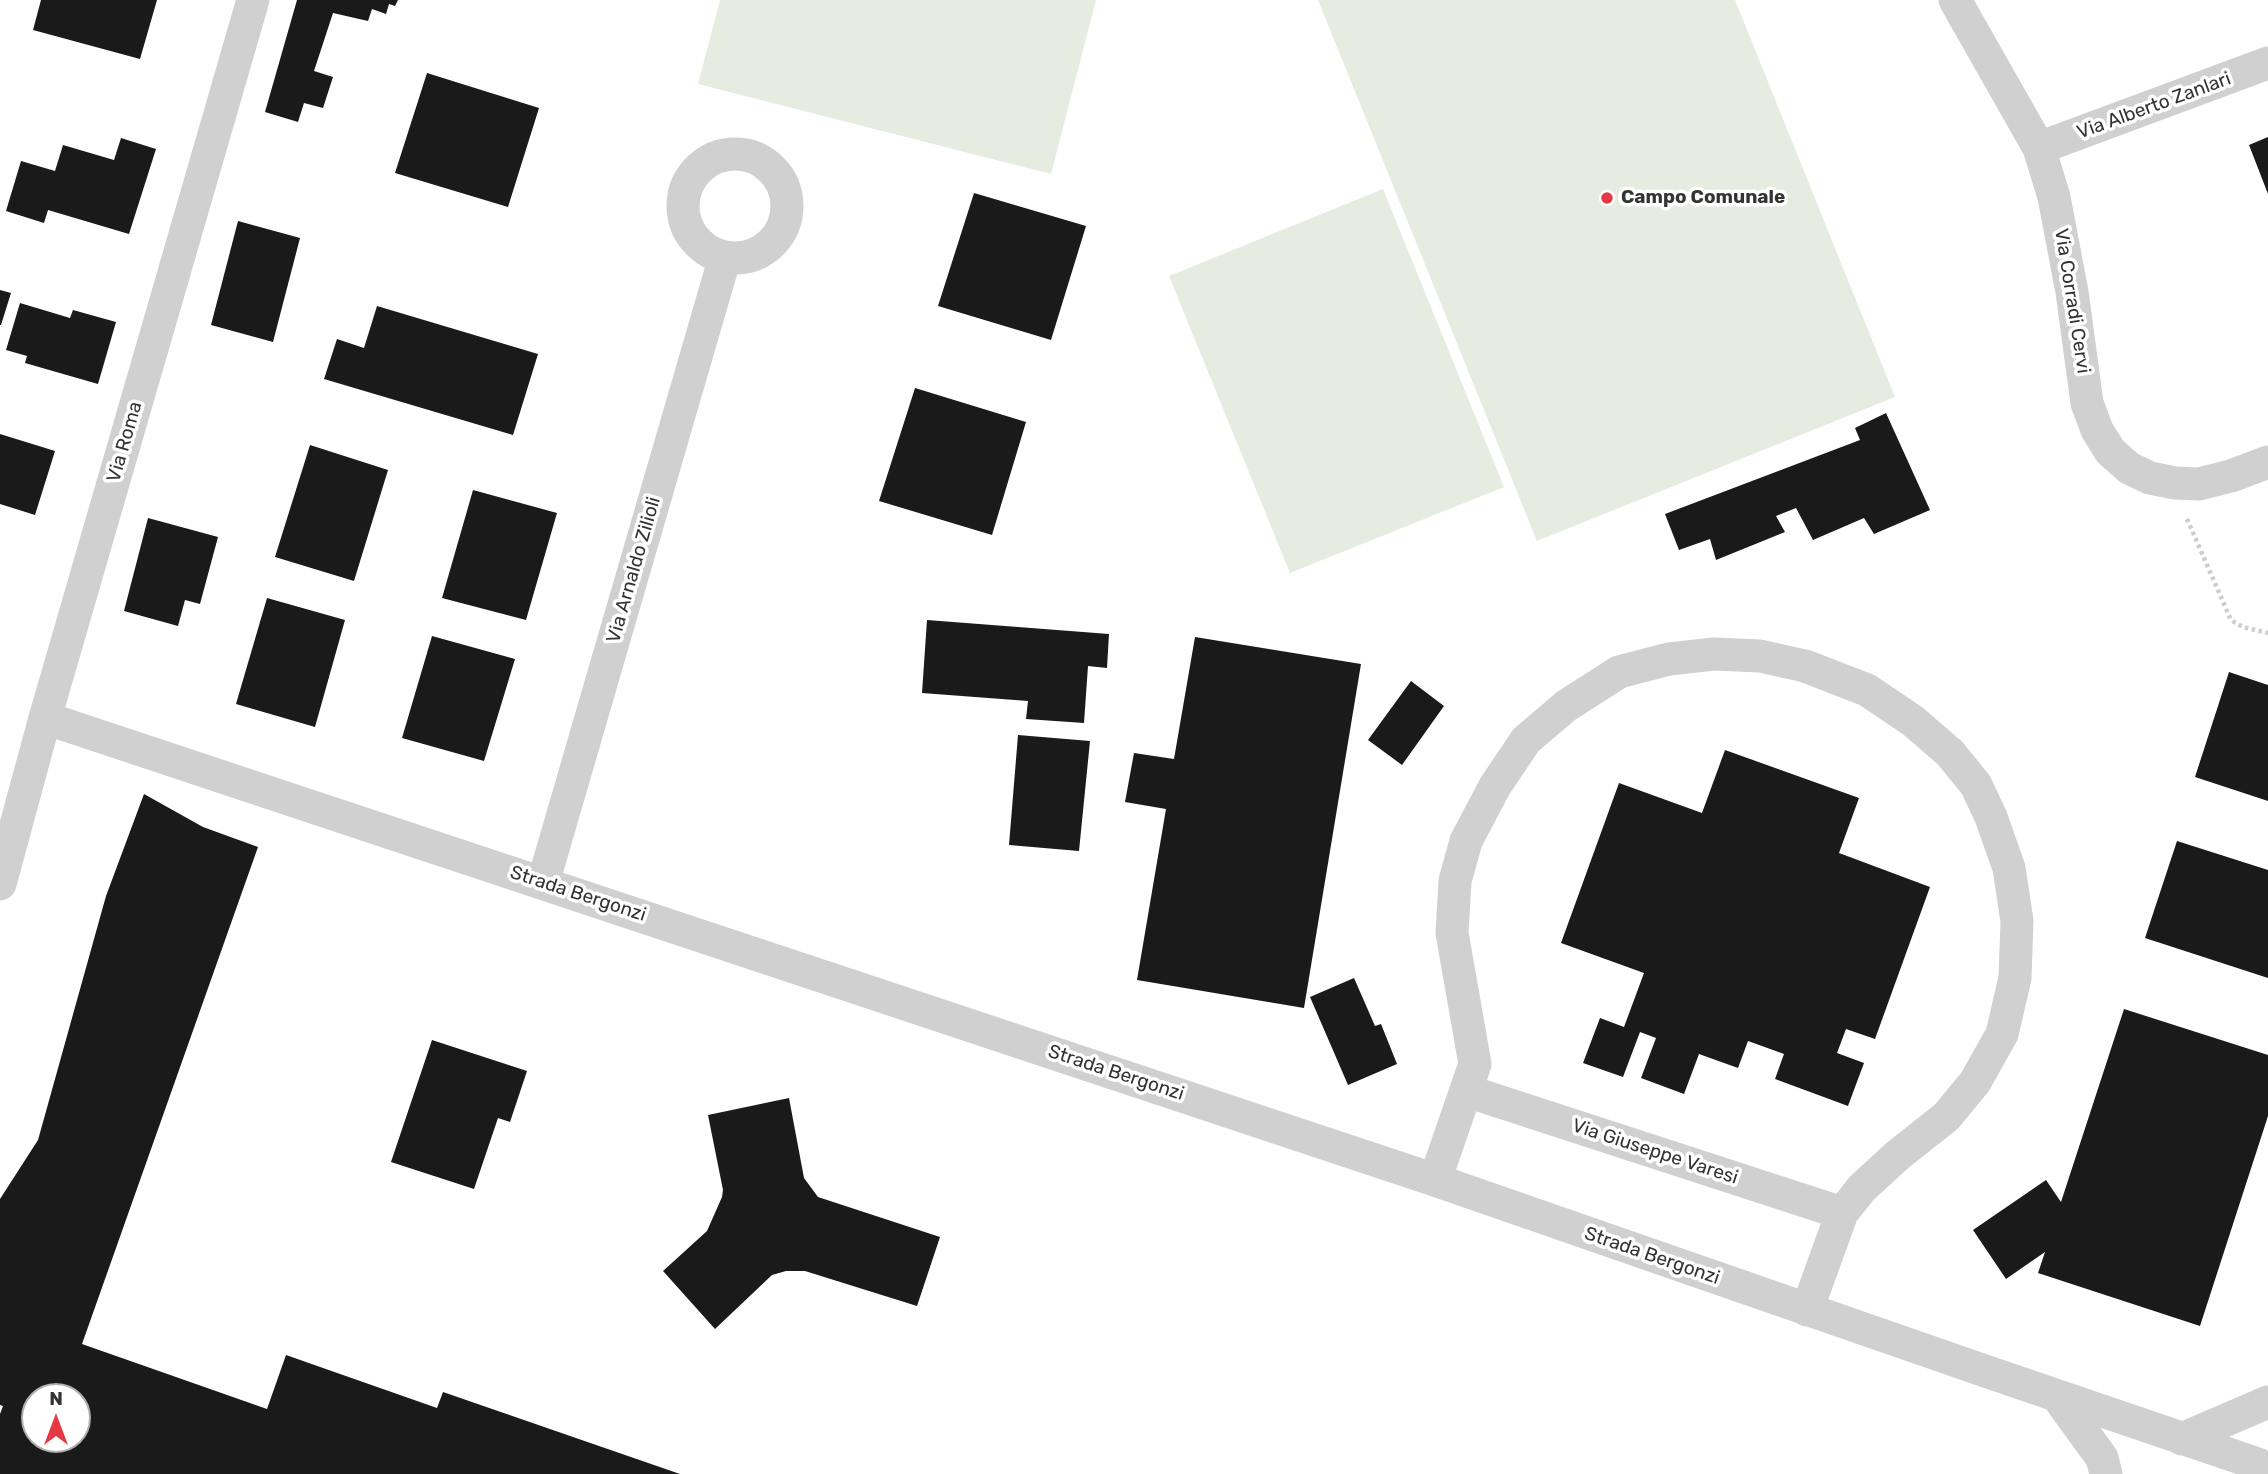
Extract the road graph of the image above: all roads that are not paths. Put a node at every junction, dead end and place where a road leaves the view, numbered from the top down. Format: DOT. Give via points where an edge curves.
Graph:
graph roads {
  1 [pos="253,0"];
  2 [pos="1955,0"];
  3 [pos="2268,63"];
  4 [pos="2039,148"];
  5 [pos="725,257"];
  6 [pos="2268,462"];
  7 [pos="45,718"];
  8 [pos="543,883"];
  9 [pos="0,884"];
  10 [pos="1468,1091"];
  11 [pos="1435,1180"];
  12 [pos="1842,1213"];
  13 [pos="1807,1310"];
  14 [pos="2057,1396"];
  15 [pos="2268,1402"];
  16 [pos="2268,1408"];
  17 [pos="2182,1439"];
  18 [pos="2259,1469"];
  19 [pos="2106,1474"];
  1 -- 7 [label="street, Via Roma"];
  2 -- 4 [label="street, Via Corradi Cervi"];
  3 -- 4 [label="street, Via Alberto Zanlari"];
  4 -- 6 [label="street, Via Corradi Cervi" via="2054,197 2072,292 2087,403 2110,451 2129,468 2175,484 2199,484"];
  5 -- 8 [label="street, Via Arnaldo Zilioli"];
  7 -- 8 [label="street, Strada Bergonzi"];
  7 -- 9 [label="street, Via Roma"];
  8 -- 11 [label="street, Strada Bergonzi"];
  10 -- 11 [label="street"];
  10 -- 12 [label="street, Via Giuseppe Varesi"];
  10 -- 12 [label="street" via="1475,1064 1452,933 1455,881 1466,841 1494,786 1526,740 1566,706 1619,672 1644,665 1714,654 1760,656 1805,666 1867,690 1950,753 1976,785 1991,817 2009,868 2017,921 2015,978 2002,1034 1975,1082 1946,1117 1898,1155"];
  11 -- 13 [label="street, Strada Bergonzi"];
  12 -- 13 [label="street"];
  13 -- 14 [label="street, Strada Bergonzi"];
  14 -- 17 [label="street, Strada Bergonzi"];
  14 -- 19 [label="street" via="2102,1458"];
  15 -- 17 [label="street"];
  16 -- 18 [label="street" via="2258,1445"];
  17 -- 18 [label="street, Strada Bergonzi"];
}
